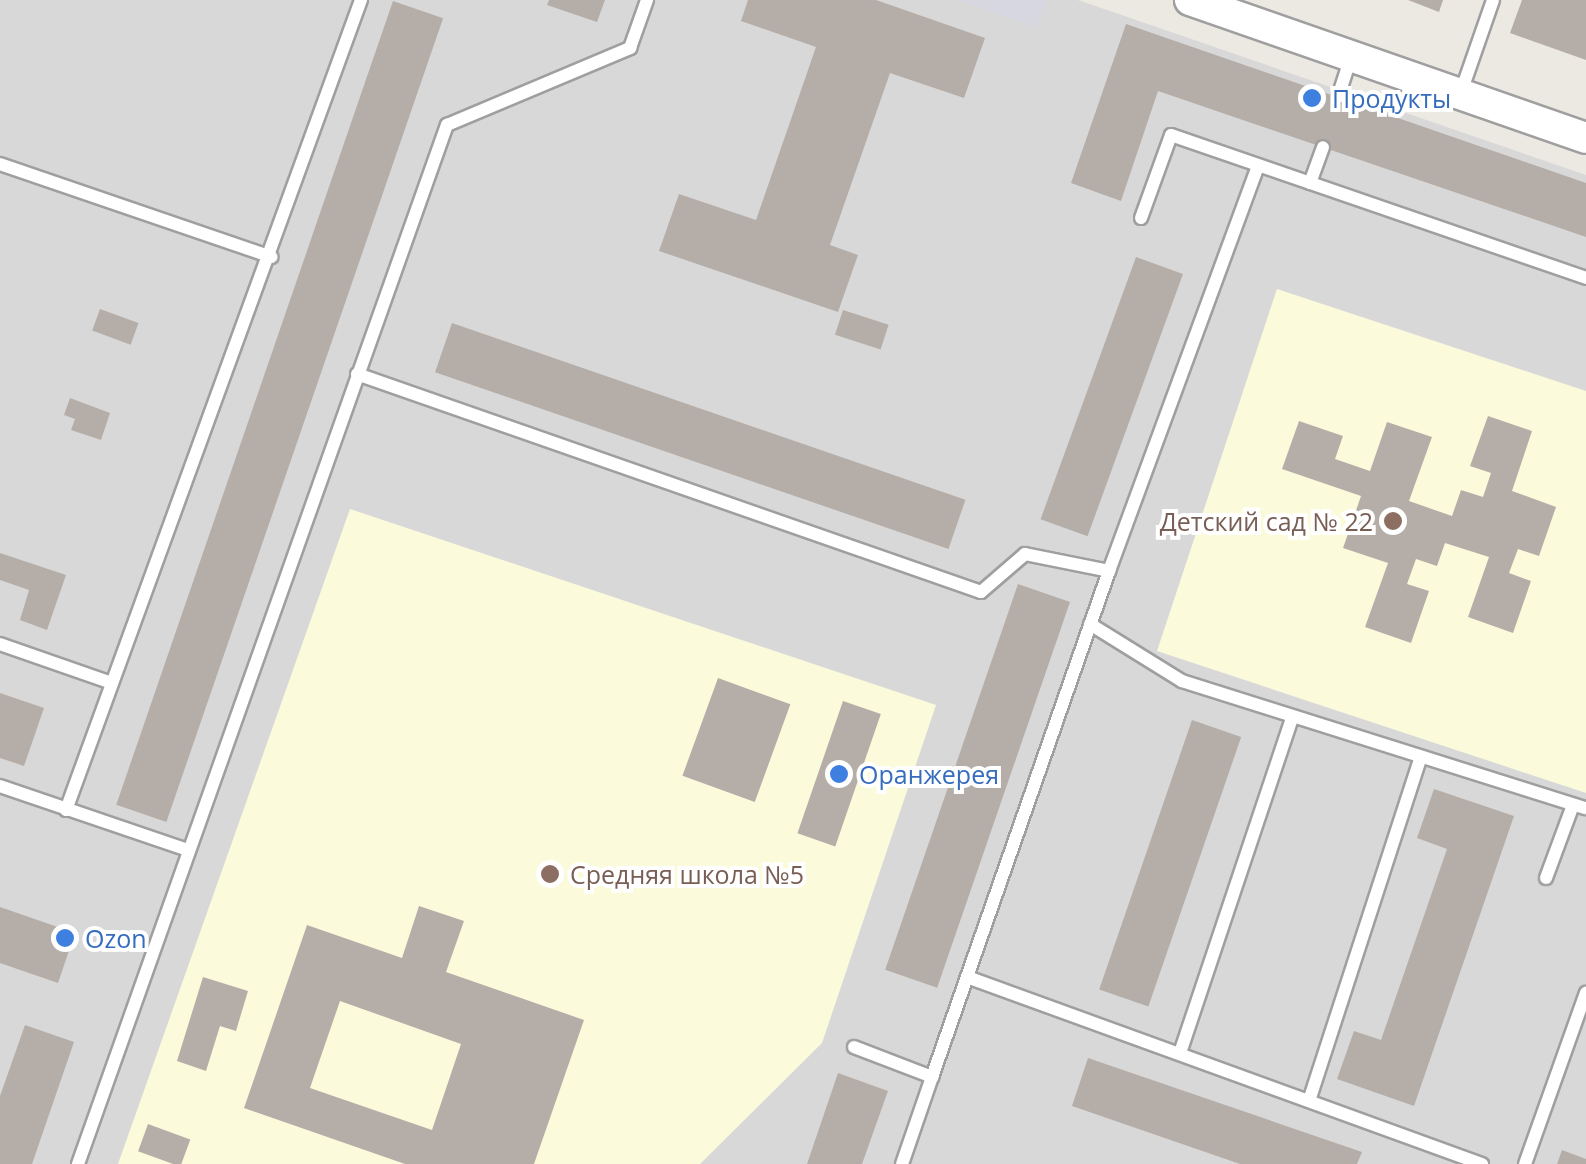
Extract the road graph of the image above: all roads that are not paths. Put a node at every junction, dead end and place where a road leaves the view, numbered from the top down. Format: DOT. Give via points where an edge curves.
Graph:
graph roads {
  1 [pos="361,0"];
  2 [pos="647,0"];
  3 [pos="1190,0"];
  4 [pos="1493,0"];
  5 [pos="1351,56"];
  6 [pos="1460,95"];
  7 [pos="1338,97"];
  8 [pos="1586,138"];
  9 [pos="1323,147"];
  10 [pos="0,164"];
  11 [pos="1258,166"];
  12 [pos="1310,183"];
  13 [pos="1141,218"];
  14 [pos="271,257"];
  15 [pos="1586,278"];
  16 [pos="356,374"];
  17 [pos="1110,571"];
  18 [pos="1090,624"];
  19 [pos="0,644"];
  20 [pos="109,682"];
  21 [pos="1293,716"];
  22 [pos="1421,757"];
  23 [pos="0,786"];
  24 [pos="1579,807"];
  25 [pos="66,810"];
  26 [pos="188,850"];
  27 [pos="1546,878"];
  28 [pos="967,977"];
  29 [pos="1586,993"];
  30 [pos="854,1046"];
  31 [pos="1180,1053"];
  32 [pos="932,1076"];
  33 [pos="1309,1101"];
  34 [pos="78,1164"];
  35 [pos="902,1164"];
  36 [pos="1482,1164"];
  37 [pos="1525,1164"];
  1 -- 14 [label="lane"];
  2 -- 16 [label="lane" via="630,48 447,125"];
  3 -- 5 [label="street"];
  4 -- 6 [label="lane"];
  5 -- 6 [label="street"];
  5 -- 7 [label="lane"];
  6 -- 8 [label="street"];
  9 -- 12 [label="lane"];
  10 -- 14 [label="lane"];
  11 -- 12 [label="lane"];
  11 -- 13 [label="lane" via="1171,134"];
  11 -- 17 [label="lane"];
  12 -- 15 [label="lane"];
  14 -- 20 [label="lane"];
  16 -- 17 [label="lane" via="981,592 1025,554"];
  16 -- 26 [label="lane"];
  17 -- 18 [label="lane"];
  18 -- 21 [label="lane" via="1182,682"];
  18 -- 28 [label="lane"];
  19 -- 20 [label="lane"];
  20 -- 25 [label="lane"];
  21 -- 22 [label="lane"];
  21 -- 31 [label="lane"];
  22 -- 24 [label="lane"];
  22 -- 33 [label="lane"];
  23 -- 25 [label="lane"];
  24 -- 27 [label="lane"];
  25 -- 26 [label="lane"];
  26 -- 34 [label="lane"];
  28 -- 31 [label="lane"];
  28 -- 32 [label="lane"];
  29 -- 37 [label="lane"];
  30 -- 32 [label="lane"];
  31 -- 33 [label="lane"];
  32 -- 35 [label="lane"];
  33 -- 36 [label="lane"];
}
